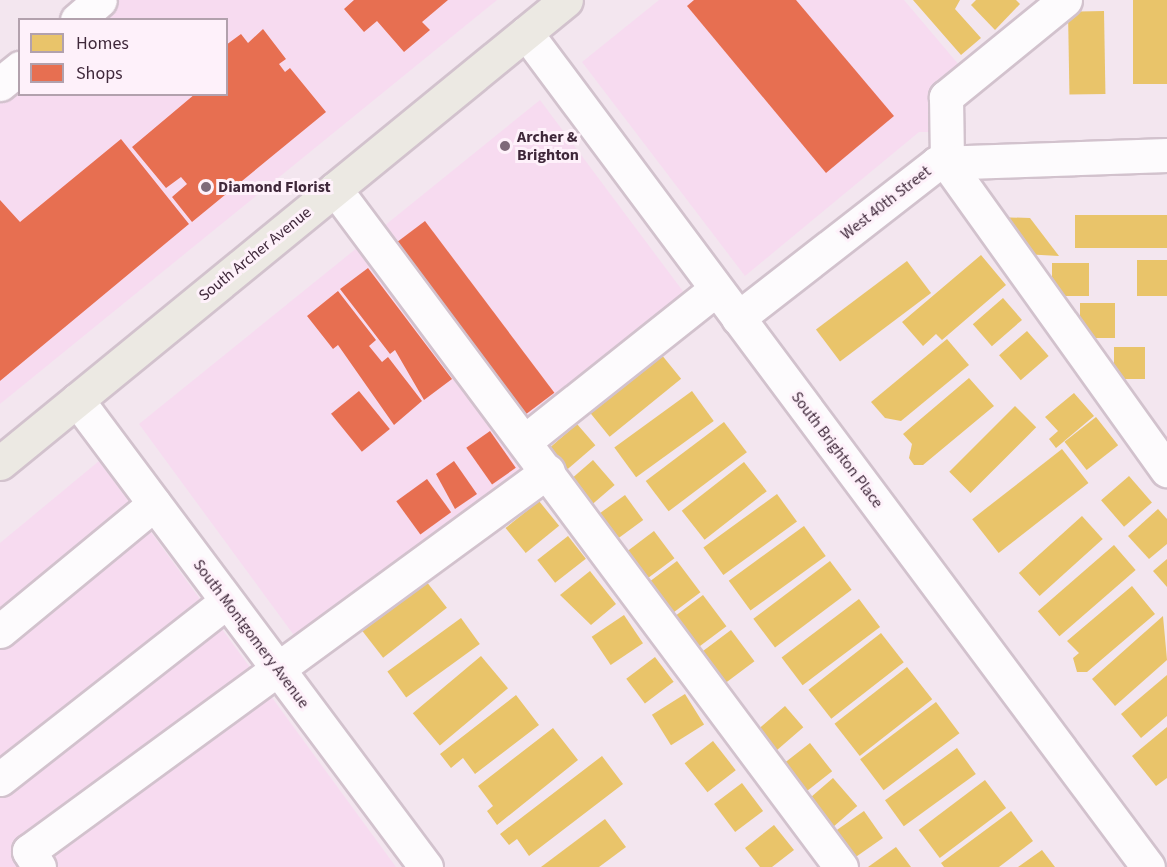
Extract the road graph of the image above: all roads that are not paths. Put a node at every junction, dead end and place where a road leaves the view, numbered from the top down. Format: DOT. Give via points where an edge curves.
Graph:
graph roads {
  1 [pos="100,0"];
  2 [pos="566,0"];
  3 [pos="1065,0"];
  4 [pos="79,18"];
  5 [pos="526,33"];
  6 [pos="18,70"];
  7 [pos="0,84"];
  8 [pos="1167,155"];
  9 [pos="947,163"];
  10 [pos="335,189"];
  11 [pos="715,290"];
  12 [pos="738,318"];
  13 [pos="76,400"];
  14 [pos="525,441"];
  15 [pos="0,463"];
  16 [pos="1167,470"];
  17 [pos="548,471"];
  18 [pos="154,504"];
  19 [pos="227,601"];
  20 [pos="0,631"];
  21 [pos="278,668"];
  22 [pos="0,779"];
  23 [pos="39,867"];
  24 [pos="426,867"];
  25 [pos="841,867"];
  26 [pos="1148,867"];
  1 -- 4 [label="street"];
  2 -- 5 [label="main road, South Archer Avenue"];
  3 -- 9 [label="street" via="946,97"];
  5 -- 10 [label="main road, South Archer Avenue"];
  5 -- 11 [label="street, South Brighton Place"];
  6 -- 7 [label="street"];
  8 -- 9 [label="street, West 40th Street"];
  9 -- 12 [label="street, West 40th Street" via="937,163"];
  9 -- 16 [label="street"];
  10 -- 13 [label="main road, South Archer Avenue"];
  10 -- 14 [label="street"];
  11 -- 12 [label="street, South Brighton Place"];
  11 -- 14 [label="street"];
  12 -- 26 [label="street, South Brighton Place"];
  13 -- 15 [label="main road, South Archer Avenue"];
  13 -- 18 [label="street, South Montgomery Avenue"];
  14 -- 17 [label="street"];
  17 -- 21 [label="street"];
  17 -- 25 [label="street"];
  18 -- 19 [label="street, South Montgomery Avenue"];
  18 -- 20 [label="street"];
  19 -- 21 [label="street, South Montgomery Avenue"];
  19 -- 22 [label="street"];
  21 -- 23 [label="street" via="29,851"];
  21 -- 24 [label="street, South Montgomery Avenue"];
}
